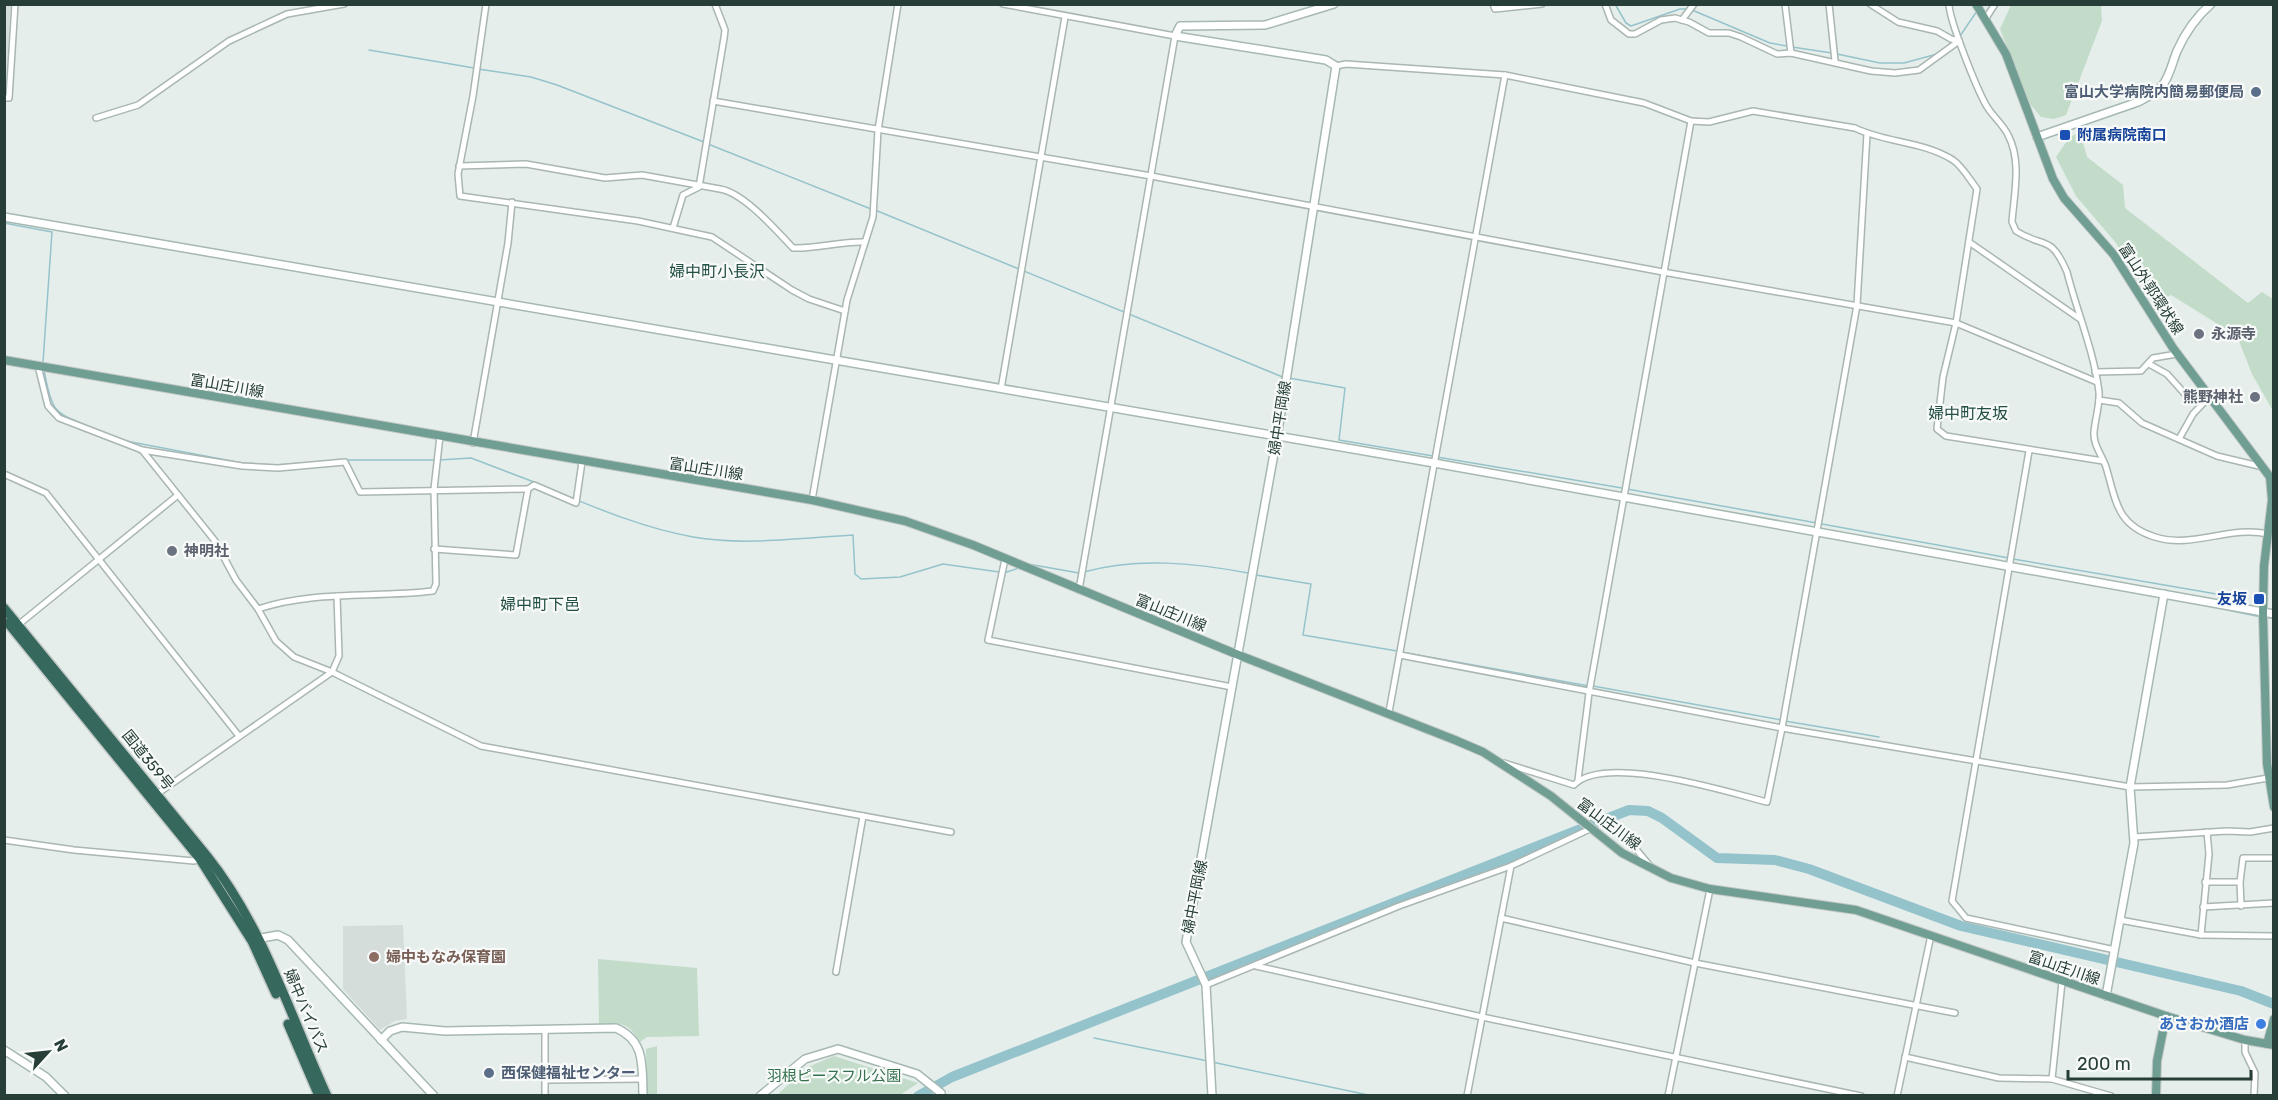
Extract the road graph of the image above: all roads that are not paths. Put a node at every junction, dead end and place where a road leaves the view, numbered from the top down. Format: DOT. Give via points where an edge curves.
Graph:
graph roads {
  1 [pos="15,4"];
  2 [pos="344,4"];
  3 [pos="486,4"];
  4 [pos="715,4"];
  5 [pos="898,4"];
  6 [pos="1003,4"];
  7 [pos="1334,4"];
  8 [pos="1493,4"];
  9 [pos="1542,4"];
  10 [pos="1694,4"];
  11 [pos="1785,4"];
  12 [pos="1829,4"];
  13 [pos="1870,4"];
  14 [pos="1949,4"];
  15 [pos="1976,4"];
  16 [pos="1995,4"];
  17 [pos="2211,4"];
  18 [pos="1607,5"];
  19 [pos="1065,17"];
  20 [pos="1986,18"];
  21 [pos="1682,20"];
  22 [pos="1175,36"];
  23 [pos="1959,41"];
  24 [pos="1791,53"];
  25 [pos="1835,61"];
  26 [pos="1336,66"];
  27 [pos="1505,75"];
  28 [pos="4,98"];
  29 [pos="713,101"];
  30 [pos="96,118"];
  31 [pos="1691,121"];
  32 [pos="878,130"];
  33 [pos="1867,134"];
  34 [pos="2037,136"];
  35 [pos="1039,159"];
  36 [pos="459,166"];
  37 [pos="1151,176"];
  38 [pos="699,187"];
  39 [pos="512,202"];
  40 [pos="1313,206"];
  41 [pos="4,217"];
  42 [pos="673,228"];
  43 [pos="1474,235"];
  44 [pos="866,242"];
  45 [pos="1969,242"];
  46 [pos="1663,272"];
  47 [pos="497,302"];
  48 [pos="1857,305"];
  49 [pos="845,312"];
  50 [pos="2080,319"];
  51 [pos="1956,323"];
  52 [pos="2177,354"];
  53 [pos="4,360"];
  54 [pos="837,360"];
  55 [pos="2149,364"];
  56 [pos="38,366"];
  57 [pos="2095,372"];
  58 [pos="2097,382"];
  59 [pos="1001,389"];
  60 [pos="2210,396"];
  61 [pos="2098,400"];
  62 [pos="2201,403"];
  63 [pos="1111,410"];
  64 [pos="440,436"];
  65 [pos="1277,437"];
  66 [pos="2179,439"];
  67 [pos="474,443"];
  68 [pos="142,450"];
  69 [pos="2029,451"];
  70 [pos="2103,461"];
  71 [pos="582,462"];
  72 [pos="1434,464"];
  73 [pos="2265,467"];
  74 [pos="4,474"];
  75 [pos="2272,478"];
  76 [pos="434,489"];
  77 [pos="528,489"];
  78 [pos="178,495"];
  79 [pos="1625,498"];
  80 [pos="812,500"];
  81 [pos="1817,532"];
  82 [pos="2268,534"];
  83 [pos="434,549"];
  84 [pos="1005,559"];
  85 [pos="99,561"];
  86 [pos="2011,566"];
  87 [pos="1079,590"];
  88 [pos="2164,594"];
  89 [pos="337,596"];
  90 [pos="4,608"];
  91 [pos="258,609"];
  92 [pos="2263,613"];
  93 [pos="2274,614"];
  94 [pos="4,618"];
  95 [pos="18,625"];
  96 [pos="1236,654"];
  97 [pos="1400,655"];
  98 [pos="332,672"];
  99 [pos="1232,687"];
  100 [pos="1589,693"];
  101 [pos="2270,706"];
  102 [pos="1389,712"];
  103 [pos="1782,728"];
  104 [pos="239,736"];
  105 [pos="1496,760"];
  106 [pos="1977,762"];
  107 [pos="2268,778"];
  108 [pos="1578,780"];
  109 [pos="2130,787"];
  110 [pos="157,794"];
  111 [pos="2274,807"];
  112 [pos="864,816"];
  113 [pos="1617,826"];
  114 [pos="2274,828"];
  115 [pos="1590,829"];
  116 [pos="951,832"];
  117 [pos="2207,832"];
  118 [pos="2134,837"];
  119 [pos="4,840"];
  120 [pos="2274,858"];
  121 [pos="200,859"];
  122 [pos="1510,866"];
  123 [pos="1654,871"];
  124 [pos="2205,882"];
  125 [pos="2240,882"];
  126 [pos="1710,889"];
  127 [pos="2274,903"];
  128 [pos="2241,906"];
  129 [pos="2203,907"];
  130 [pos="1501,918"];
  131 [pos="2120,920"];
  132 [pos="1931,935"];
  133 [pos="2201,935"];
  134 [pos="2274,936"];
  135 [pos="255,940"];
  136 [pos="2114,952"];
  137 [pos="1695,963"];
  138 [pos="1256,966"];
  139 [pos="836,972"];
  140 [pos="2062,982"];
  141 [pos="1206,986"];
  142 [pos="2106,996"];
  143 [pos="1916,1006"];
  144 [pos="1955,1013"];
  145 [pos="2166,1016"];
  146 [pos="1482,1017"];
  147 [pos="2274,1018"];
  148 [pos="545,1029"];
  149 [pos="381,1040"];
  150 [pos="2246,1040"];
  151 [pos="2270,1045"];
  152 [pos="4,1050"];
  153 [pos="1676,1056"];
  154 [pos="1905,1057"];
  155 [pos="642,1079"];
  156 [pos="2052,1079"];
  157 [pos="545,1080"];
  158 [pos="943,1094"];
  159 [pos="64,1095"];
  160 [pos="319,1095"];
  161 [pos="327,1095"];
  162 [pos="434,1095"];
  163 [pos="545,1095"];
  164 [pos="643,1095"];
  165 [pos="760,1095"];
  166 [pos="1212,1095"];
  167 [pos="1467,1095"];
  168 [pos="1668,1095"];
  169 [pos="1861,1095"];
  170 [pos="1897,1095"];
  171 [pos="2111,1095"];
  172 [pos="2156,1095"];
  173 [pos="2254,1095"];
  1 -- 28 [label="street" via="9,98"];
  2 -- 30 [label="street" via="287,14 229,41 138,105"];
  3 -- 36 [label="street"];
  4 -- 29 [label="street" via="725,30"];
  5 -- 32 [label="street"];
  6 -- 19 [label="street"];
  7 -- 22 [label="street" via="1265,25 1180,26"];
  8 -- 9 [label="street" via="1495,9"];
  10 -- 21 [label="street"];
  11 -- 24 [label="street"];
  12 -- 25 [label="street"];
  13 -- 23 [label="street" via="1898,22 1937,31"];
  14 -- 23 [label="street"];
  15 -- 20 [label="main road, 富山外郭環状線"];
  16 -- 20 [label="street"];
  17 -- 34 [label="street" via="2184,37 2169,74 2152,94"];
  18 -- 21 [label="street" via="1611,20 1629,34 1661,20"];
  19 -- 22 [label="street"];
  19 -- 35 [label="street"];
  20 -- 34 [label="main road, 富山外郭環状線" via="2006,54"];
  21 -- 24 [label="street" via="1709,33 1741,37 1765,51"];
  22 -- 26 [label="street" via="1326,60"];
  22 -- 37 [label="street"];
  23 -- 25 [label="street" via="1919,70 1871,70"];
  23 -- 50 [label="street" via="1987,107 2009,135 2016,158 2012,222 2016,231 2050,244 2059,254"];
  24 -- 25 [label="street"];
  26 -- 27 [label="street"];
  26 -- 40 [label="street, 婦中平岡線"];
  27 -- 31 [label="street" via="1644,103"];
  27 -- 43 [label="street"];
  29 -- 32 [label="street"];
  29 -- 38 [label="street"];
  31 -- 33 [label="street" via="1709,122 1753,111 1855,128"];
  31 -- 46 [label="street"];
  32 -- 35 [label="street"];
  32 -- 44 [label="street" via="876,194"];
  33 -- 45 [label="street" via="1919,145 1955,161 1977,189"];
  33 -- 48 [label="street"];
  34 -- 52 [label="main road, 富山外郭環状線" via="2064,198 2114,255"];
  35 -- 37 [label="street"];
  35 -- 59 [label="street"];
  36 -- 38 [label="street" via="526,164 604,178 642,175"];
  36 -- 39 [label="street" via="460,196"];
  37 -- 40 [label="street"];
  37 -- 63 [label="street"];
  38 -- 42 [label="street" via="683,195"];
  38 -- 44 [label="street" via="730,191 793,248"];
  39 -- 42 [label="street"];
  39 -- 47 [label="street"];
  40 -- 43 [label="street"];
  40 -- 65 [label="street, 婦中平岡線"];
  41 -- 47 [label="street"];
  42 -- 49 [label="street" via="712,237 800,294"];
  43 -- 46 [label="street"];
  43 -- 72 [label="street"];
  44 -- 49 [label="street" via="853,273"];
  45 -- 50 [label="street"];
  45 -- 51 [label="street"];
  46 -- 48 [label="street"];
  46 -- 79 [label="street"];
  47 -- 54 [label="street"];
  47 -- 67 [label="street"];
  48 -- 51 [label="street"];
  48 -- 81 [label="street"];
  49 -- 54 [label="street"];
  50 -- 57 [label="street"];
  51 -- 58 [label="street"];
  51 -- 69 [label="street" via="1943,377 1937,429 1946,436"];
  52 -- 55 [label="street" via="2153,358"];
  52 -- 60 [label="main road, 富山外郭環状線"];
  53 -- 56 [label="main road, 富山庄川線"];
  54 -- 59 [label="street"];
  54 -- 80 [label="street"];
  55 -- 57 [label="street" via="2141,371"];
  55 -- 62 [label="street"];
  56 -- 64 [label="main road, 富山庄川線"];
  56 -- 68 [label="street" via="48,406 59,418"];
  57 -- 58 [label="street"];
  58 -- 61 [label="street"];
  59 -- 63 [label="street"];
  60 -- 62 [label="street"];
  60 -- 73 [label="main road, 富山外郭環状線"];
  61 -- 66 [label="street" via="2119,404 2142,423"];
  61 -- 70 [label="street" via="2094,441"];
  62 -- 66 [label="street"];
  63 -- 65 [label="street"];
  63 -- 87 [label="street"];
  64 -- 67 [label="main road, 富山庄川線"];
  64 -- 76 [label="street"];
  65 -- 72 [label="street"];
  65 -- 96 [label="street, 婦中平岡線"];
  66 -- 73 [label="street" via="2217,456"];
  67 -- 71 [label="main road, 富山庄川線"];
  68 -- 76 [label="street" via="260,467 345,462 360,492"];
  68 -- 78 [label="street"];
  69 -- 70 [label="street"];
  69 -- 86 [label="street"];
  70 -- 82 [label="street" via="2117,506 2127,522 2154,537 2182,541 2238,531"];
  71 -- 77 [label="street" via="576,503 534,485"];
  71 -- 80 [label="main road, 富山庄川線"];
  72 -- 79 [label="street"];
  72 -- 97 [label="street"];
  73 -- 75 [label="main road, 富山外郭環状線"];
  74 -- 85 [label="street" via="46,493"];
  75 -- 82 [label="main road, 富山外郭環状線"];
  76 -- 77 [label="street"];
  76 -- 83 [label="street"];
  77 -- 83 [label="street" via="516,555"];
  78 -- 85 [label="street"];
  78 -- 91 [label="street" via="215,541 236,580"];
  79 -- 81 [label="street"];
  79 -- 100 [label="street"];
  80 -- 84 [label="main road, 富山庄川線" via="905,521"];
  81 -- 86 [label="street"];
  81 -- 103 [label="street"];
  82 -- 92 [label="main road, 富山外郭環状線"];
  83 -- 89 [label="street" via="433,591"];
  84 -- 87 [label="main road, 富山庄川線"];
  84 -- 99 [label="street" via="988,640"];
  85 -- 95 [label="street"];
  85 -- 104 [label="street"];
  86 -- 88 [label="street"];
  86 -- 106 [label="street"];
  87 -- 96 [label="main road, 富山庄川線"];
  88 -- 92 [label="street"];
  88 -- 109 [label="street"];
  89 -- 91 [label="street" via="283,601"];
  89 -- 98 [label="street" via="339,656"];
  90 -- 95 [label="highway, 国道359号"];
  91 -- 98 [label="street" via="276,641 294,657"];
  92 -- 93 [label="street"];
  92 -- 101 [label="main road, 富山外郭環状線"];
  94 -- 121 [label="highway, 国道359号"];
  95 -- 110 [label="highway, 国道359号"];
  96 -- 99 [label="street, 婦中平岡線"];
  96 -- 102 [label="main road, 富山庄川線"];
  97 -- 100 [label="street"];
  97 -- 102 [label="street"];
  98 -- 104 [label="street"];
  98 -- 112 [label="street" via="482,746"];
  99 -- 141 [label="street, 婦中平岡線" via="1186,942"];
  100 -- 103 [label="street"];
  100 -- 108 [label="street"];
  101 -- 107 [label="main road, 富山外郭環状線"];
  102 -- 105 [label="main road, 富山庄川線"];
  103 -- 106 [label="street"];
  103 -- 108 [label="street" via="1767,802 1669,776 1612,773"];
  104 -- 110 [label="street"];
  105 -- 108 [label="street" via="1574,785"];
  105 -- 115 [label="main road, 富山庄川線" via="1551,796"];
  106 -- 109 [label="street"];
  106 -- 136 [label="street" via="1952,901 1966,918"];
  107 -- 109 [label="street" via="2227,785"];
  107 -- 111 [label="main road, 富山外郭環状線"];
  109 -- 118 [label="street"];
  110 -- 135 [label="highway, 国道359号" via="211,861"];
  112 -- 116 [label="street"];
  112 -- 139 [label="street"];
  113 -- 123 [label="street"];
  114 -- 117 [label="street"];
  115 -- 122 [label="street"];
  115 -- 123 [label="main road, 富山庄川線"];
  117 -- 118 [label="street"];
  117 -- 124 [label="street"];
  118 -- 131 [label="street"];
  119 -- 121 [label="street" via="96,852"];
  120 -- 125 [label="street" via="2243,858"];
  121 -- 135 [label="highway, 国道359号"];
  122 -- 130 [label="street"];
  122 -- 138 [label="street" via="1399,906"];
  123 -- 126 [label="main road, 富山庄川線"];
  124 -- 125 [label="street"];
  124 -- 129 [label="street"];
  125 -- 128 [label="street"];
  126 -- 132 [label="main road, 富山庄川線" via="1840,906"];
  126 -- 137 [label="street"];
  127 -- 128 [label="street"];
  128 -- 129 [label="street"];
  129 -- 133 [label="street"];
  130 -- 137 [label="street"];
  130 -- 146 [label="street"];
  131 -- 133 [label="street"];
  131 -- 136 [label="street"];
  132 -- 140 [label="main road, 富山庄川線"];
  132 -- 143 [label="street"];
  133 -- 134 [label="street"];
  135 -- 149 [label="street" via="278,935 288,940"];
  135 -- 160 [label="highway, 婦中バイパス"];
  135 -- 161 [label="highway, 婦中バイパス"];
  136 -- 142 [label="street"];
  137 -- 143 [label="street"];
  137 -- 153 [label="street"];
  138 -- 141 [label="street"];
  138 -- 146 [label="street"];
  140 -- 142 [label="main road, 富山庄川線"];
  140 -- 156 [label="street"];
  141 -- 166 [label="street, 婦中平岡線"];
  142 -- 145 [label="main road, 富山庄川線"];
  143 -- 144 [label="street"];
  143 -- 154 [label="street"];
  145 -- 150 [label="main road, 富山庄川線"];
  145 -- 172 [label="main road" via="2157,1061"];
  146 -- 153 [label="street"];
  146 -- 167 [label="street"];
  147 -- 151 [label="main road"];
  148 -- 149 [label="street" via="445,1031 402,1027"];
  148 -- 155 [label="street" via="616,1028 627,1032 642,1052"];
  148 -- 157 [label="street"];
  149 -- 162 [label="street"];
  150 -- 151 [label="main road, 富山庄川線"];
  150 -- 173 [label="street" via="2245,1053 2255,1073"];
  152 -- 159 [label="street" via="46,1077"];
  153 -- 168 [label="street"];
  153 -- 169 [label="street"];
  154 -- 156 [label="street" via="1999,1078"];
  154 -- 170 [label="street"];
  155 -- 157 [label="street"];
  155 -- 164 [label="street"];
  156 -- 171 [label="street"];
  157 -- 163 [label="street"];
  158 -- 165 [label="street" via="917,1074 838,1049 805,1059"];
}
